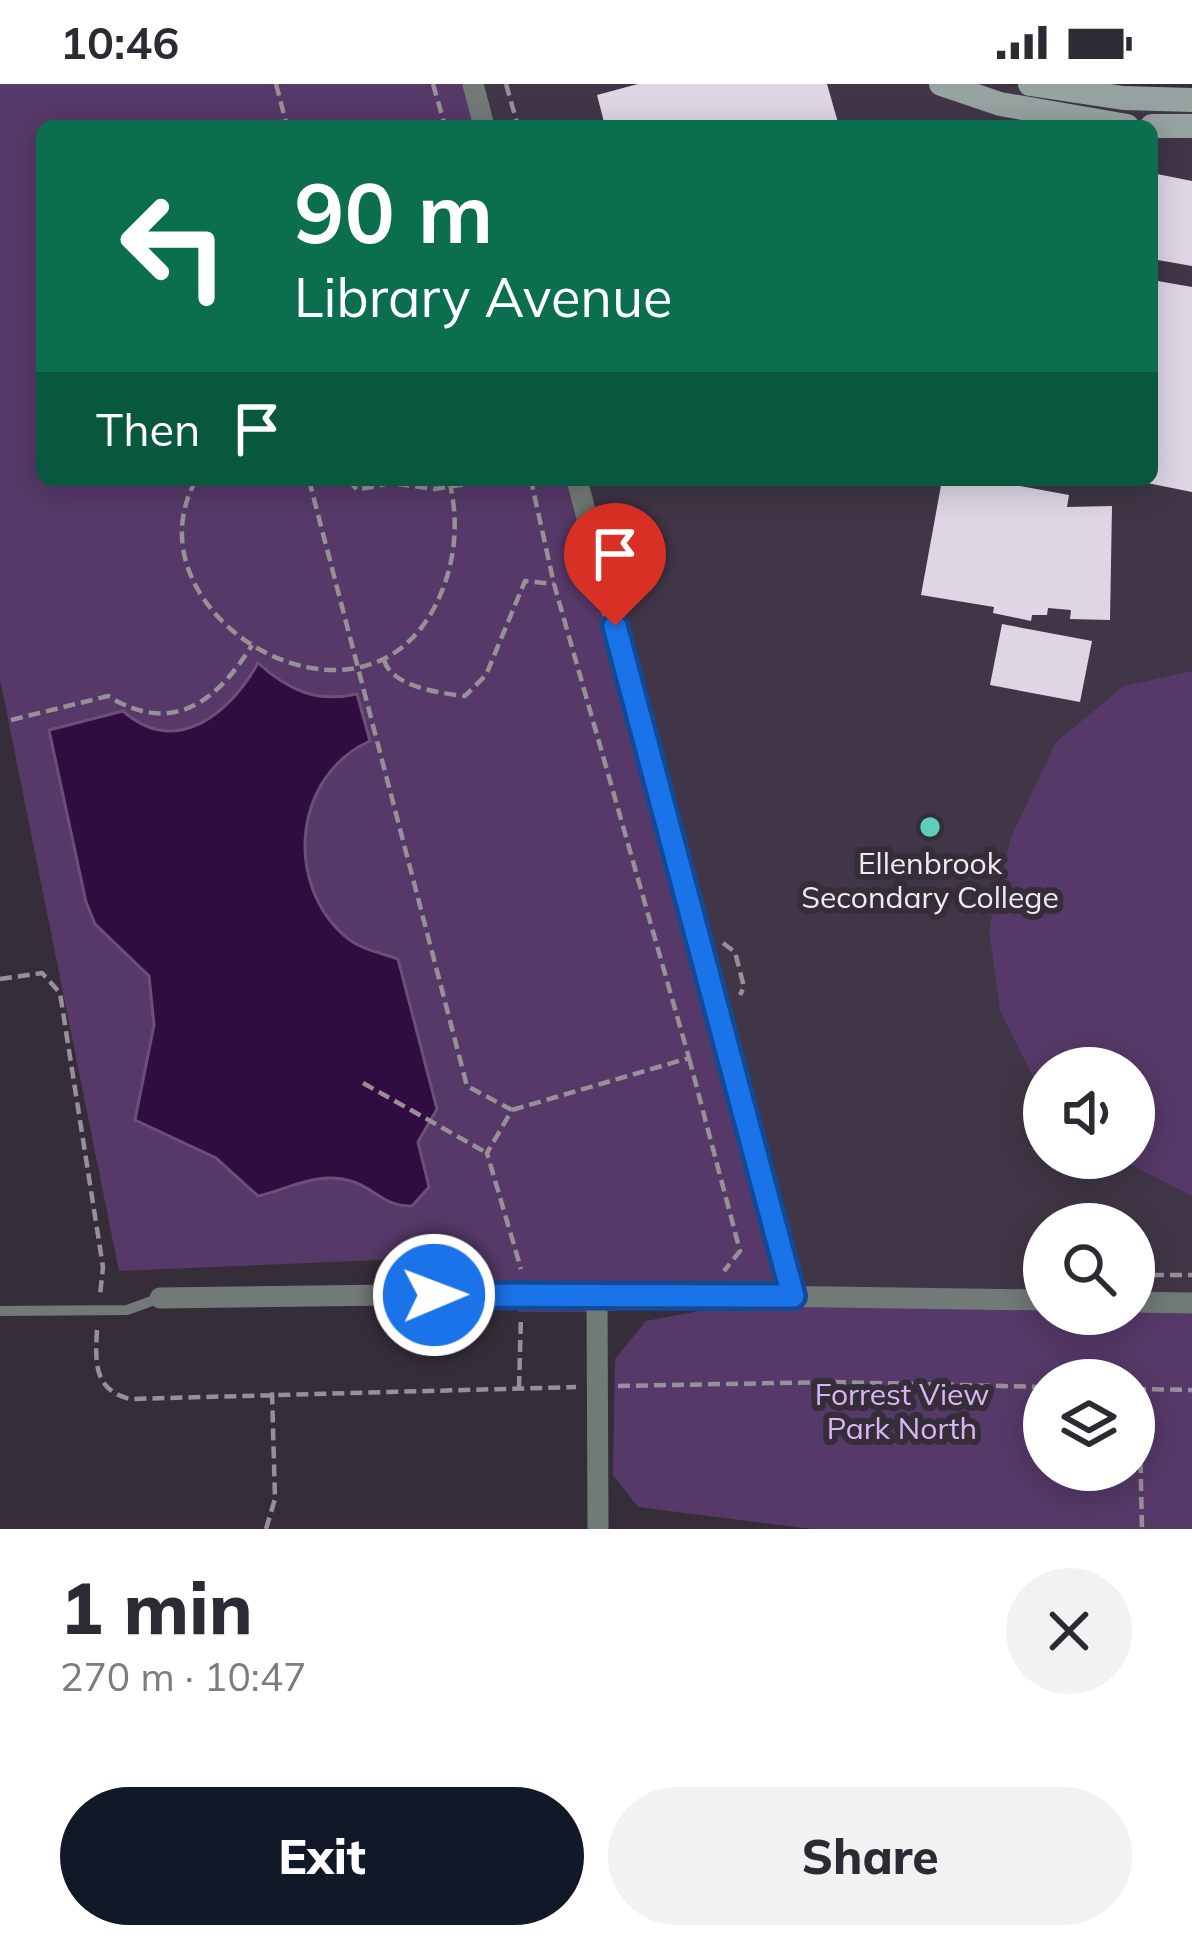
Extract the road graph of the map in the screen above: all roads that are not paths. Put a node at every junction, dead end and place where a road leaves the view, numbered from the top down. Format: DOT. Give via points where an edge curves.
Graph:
graph roads {
  1 [pos="473,84"];
  2 [pos="941,84"];
  3 [pos="1030,84"];
  4 [pos="1192,100"];
  5 [pos="482,120"];
  6 [pos="1089,120"];
  7 [pos="1158,126"];
  8 [pos="1192,126"];
  9 [pos="579,486"];
  10 [pos="597,1294"];
  11 [pos="793,1296"];
  12 [pos="160,1298"];
  13 [pos="1023,1300"];
  14 [pos="1155,1302"];
  15 [pos="1192,1303"];
  16 [pos="0,1311"];
  17 [pos="598,1529"];
  1 -- 5 [label="street"];
  2 -- 6 [label="main road"];
  3 -- 4 [label="main road"];
  7 -- 8 [label="main road"];
  9 -- 11 [label="street"];
  10 -- 11 [label="street"];
  10 -- 12 [label="street"];
  10 -- 17 [label="street"];
  11 -- 13 [label="street"];
  12 -- 16 [label="lane" via="127,1310"];
  14 -- 15 [label="street"];
}
